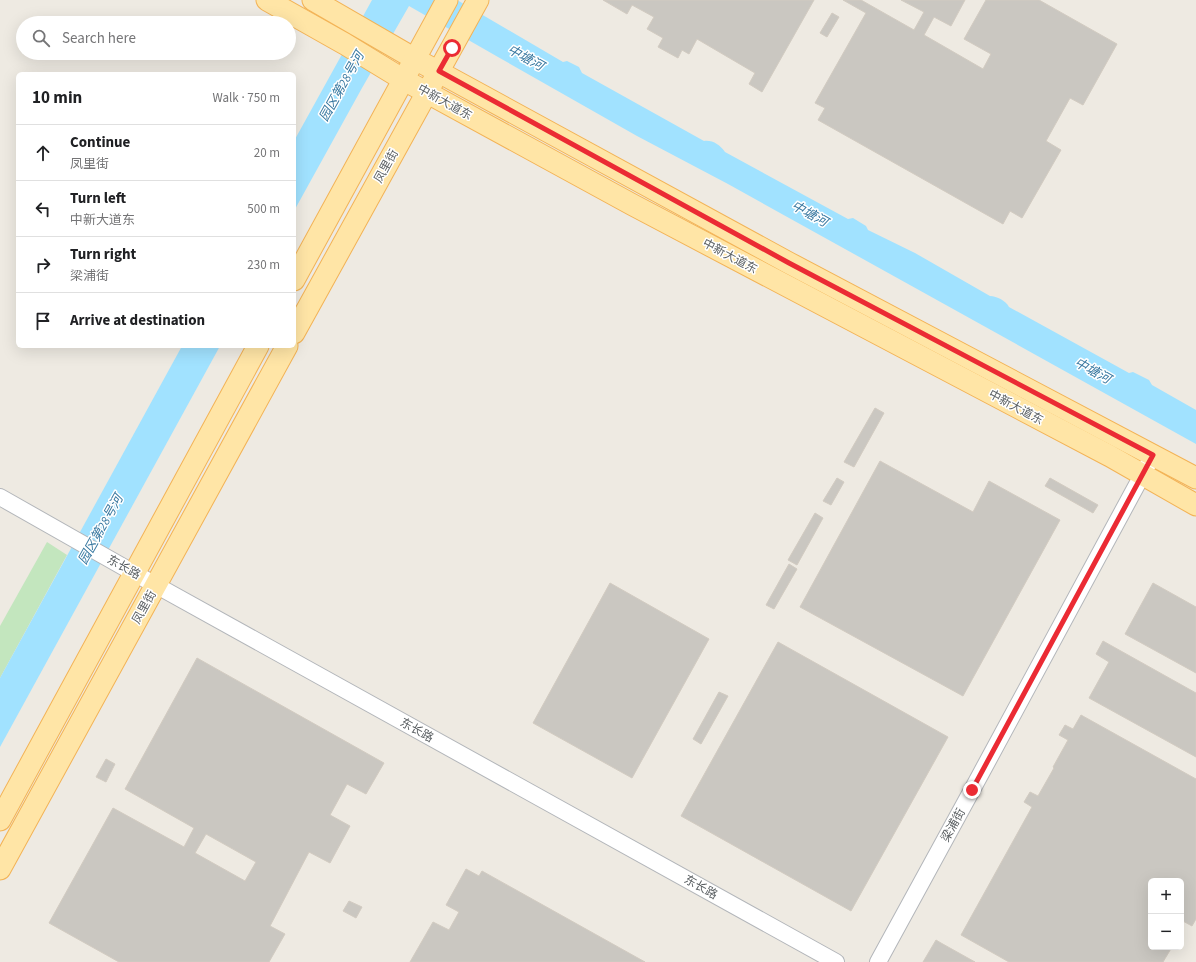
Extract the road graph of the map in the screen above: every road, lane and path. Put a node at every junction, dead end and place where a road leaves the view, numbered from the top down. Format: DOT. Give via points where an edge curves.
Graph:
graph roads {
  1 [pos="267,0"];
  2 [pos="313,0"];
  3 [pos="447,0"];
  4 [pos="478,0"];
  5 [pos="295,16"];
  6 [pos="296,16"];
  7 [pos="415,59"];
  8 [pos="439,71"];
  9 [pos="404,80"];
  10 [pos="426,92"];
  11 [pos="296,276"];
  12 [pos="296,329"];
  13 [pos="257,348"];
  14 [pos="286,348"];
  15 [pos="1153,455"];
  16 [pos="1143,475"];
  17 [pos="1196,478"];
  18 [pos="0,497"];
  19 [pos="1196,505"];
  20 [pos="134,572"];
  21 [pos="156,585"];
  22 [pos="0,820"];
  23 [pos="0,869"];
  24 [pos="836,962"];
  25 [pos="878,962"];
  1 -- 5 [label="main road, 中新大道东"];
  2 -- 7 [label="main road, 中新大道东"];
  3 -- 7 [label="main road"];
  4 -- 8 [label="main road, 凤里街"];
  6 -- 9 [label="main road, 中新大道东"];
  7 -- 8 [label="main road, 中新大道东"];
  7 -- 9 [label="main road"];
  8 -- 10 [label="main road, 凤里街"];
  8 -- 15 [label="main road, 中新大道东" via="789,263"];
  9 -- 10 [label="main road, 中新大道东"];
  9 -- 11 [label="main road"];
  10 -- 12 [label="main road, 凤里街"];
  10 -- 16 [label="main road, 中新大道东" via="633,205"];
  13 -- 20 [label="main road"];
  14 -- 21 [label="main road, 凤里街"];
  15 -- 16 [label="street, 梁浦街"];
  15 -- 17 [label="main road, 中新大道东"];
  16 -- 19 [label="main road, 中新大道东"];
  16 -- 25 [label="street, 梁浦街"];
  18 -- 20 [label="street, 东长路"];
  20 -- 21 [label="street, 东长路"];
  20 -- 22 [label="main road"];
  21 -- 23 [label="main road, 凤里街"];
  21 -- 24 [label="street, 东长路"];
}
